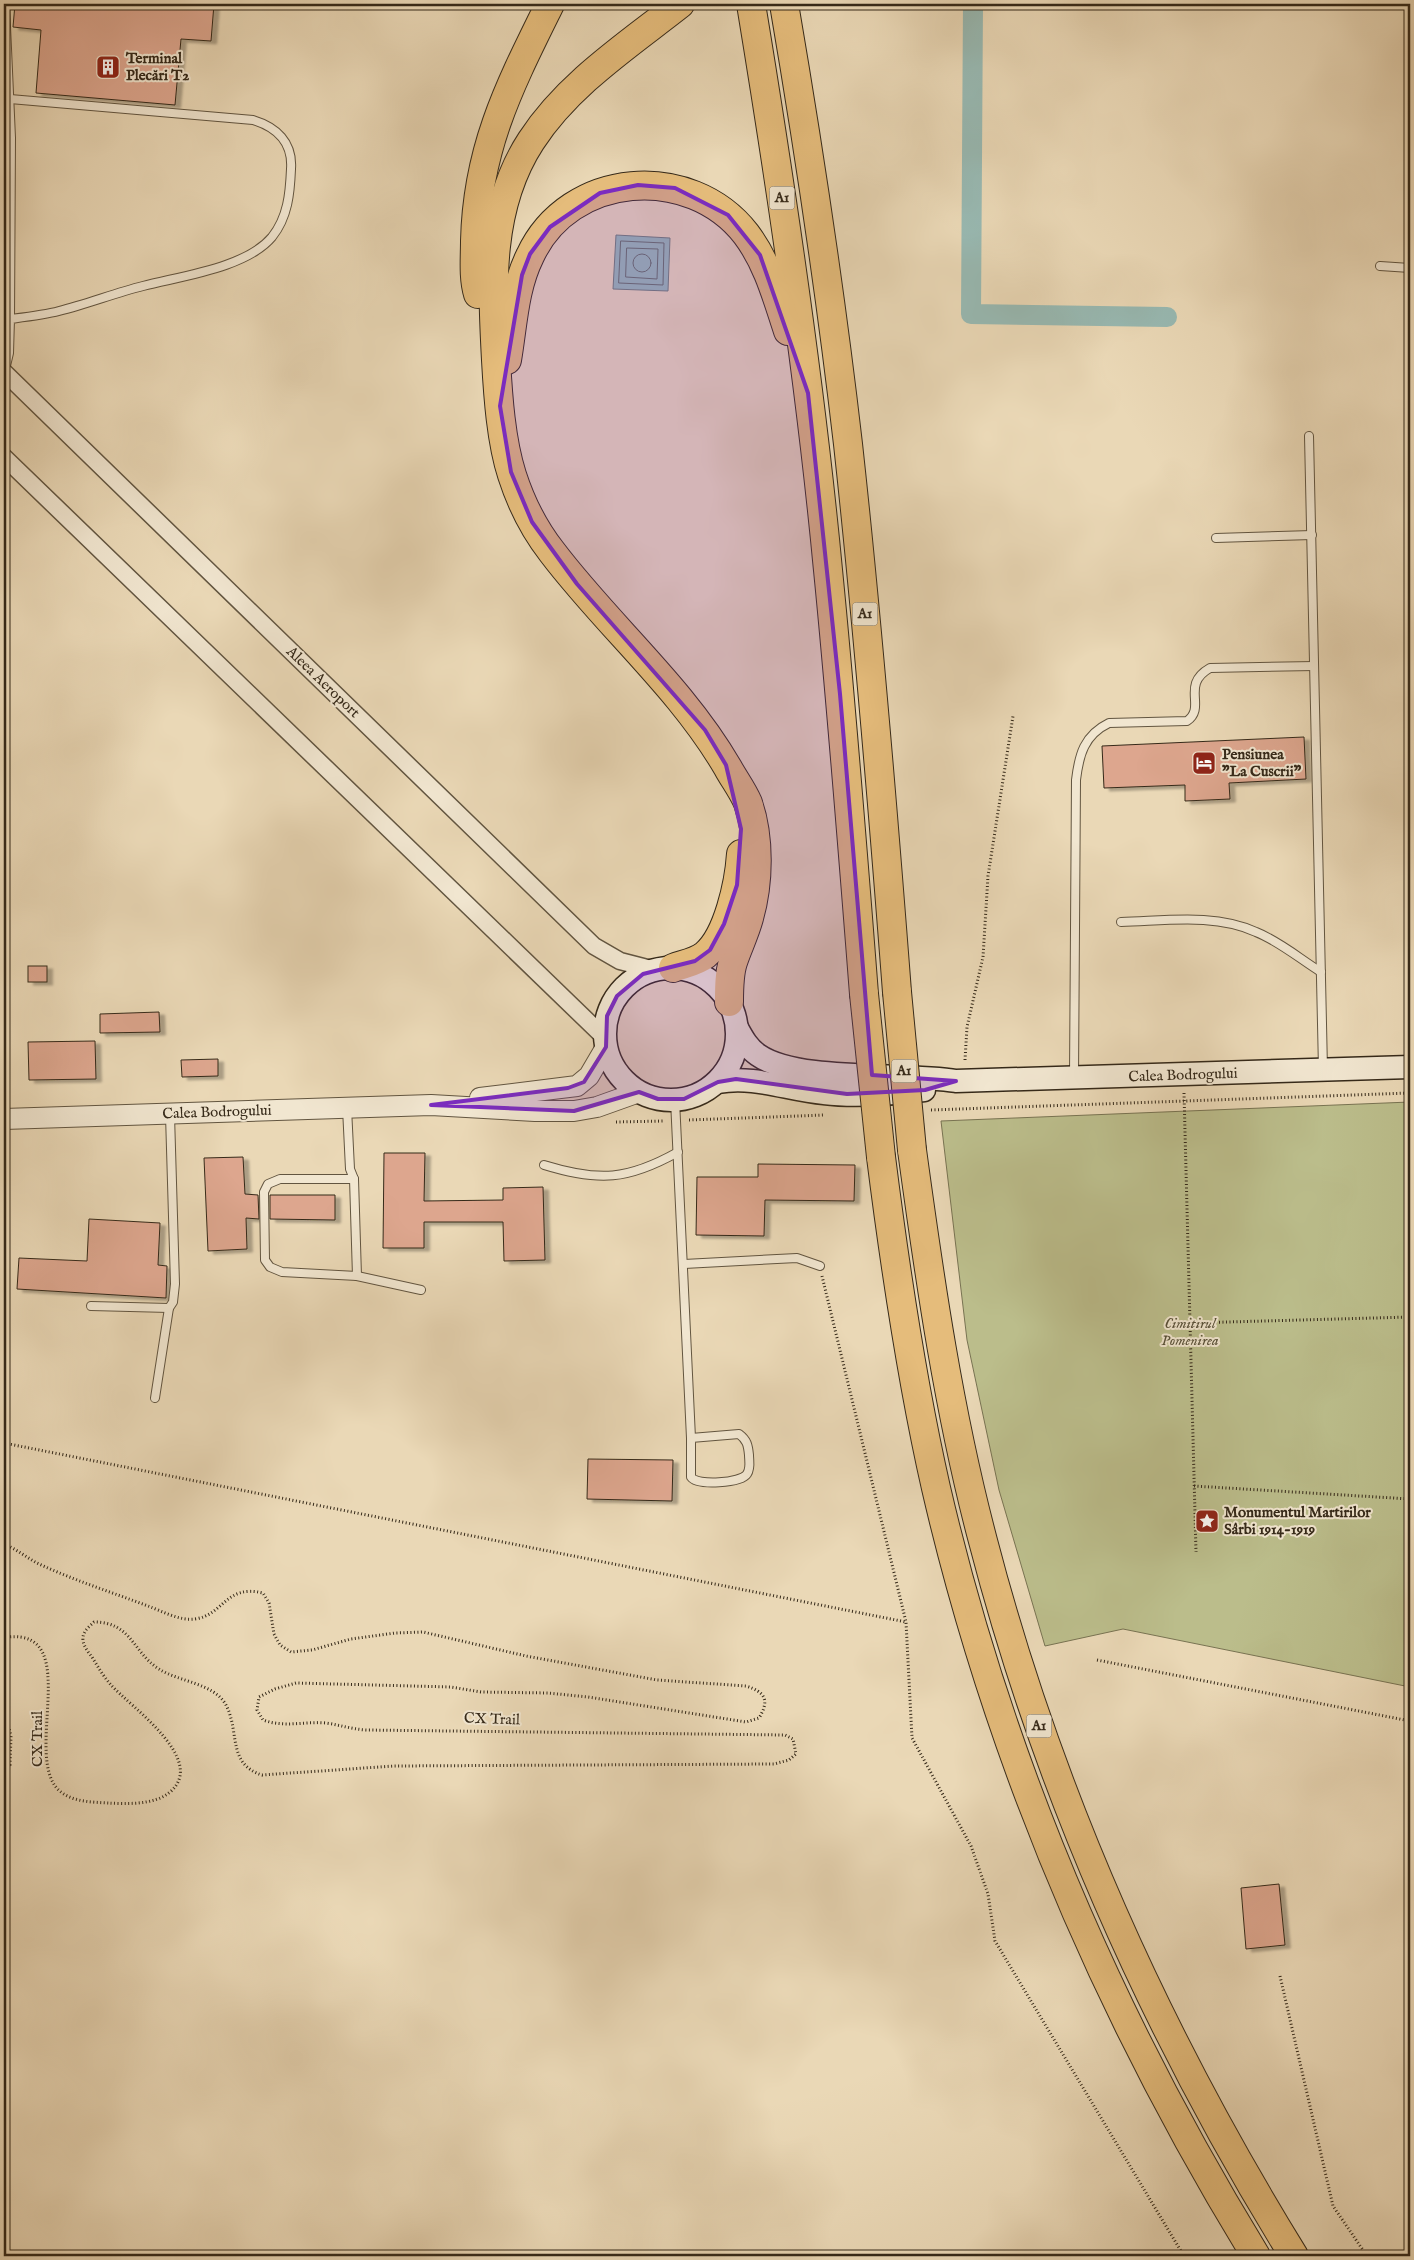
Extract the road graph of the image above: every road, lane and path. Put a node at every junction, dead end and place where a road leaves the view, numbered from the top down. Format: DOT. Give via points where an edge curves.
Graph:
graph roads {
  1 [pos="5,4"];
  2 [pos="550,4"];
  3 [pos="680,4"];
  4 [pos="751,4"];
  5 [pos="784,4"];
  6 [pos="10,99"];
  7 [pos="1380,266"];
  8 [pos="1410,268"];
  9 [pos="7,318"];
  10 [pos="496,356"];
  11 [pos="4,373"];
  12 [pos="808,393"];
  13 [pos="500,406"];
  14 [pos="1309,436"];
  15 [pos="4,457"];
  16 [pos="1312,535"];
  17 [pos="1216,538"];
  18 [pos="1314,666"];
  19 [pos="1012,716"];
  20 [pos="726,765"];
  21 [pos="1121,922"];
  22 [pos="664,969"];
  23 [pos="1321,972"];
  24 [pos="729,1002"];
  25 [pos="737,1028"];
  26 [pos="605,1042"];
  27 [pos="1410,1067"];
  28 [pos="1323,1071"];
  29 [pos="1184,1075"];
  30 [pos="1074,1078"];
  31 [pos="960,1081"];
  32 [pos="718,1082"];
  33 [pos="639,1092"];
  34 [pos="1410,1094"];
  35 [pos="1184,1101"];
  36 [pos="431,1105"];
  37 [pos="347,1107"];
  38 [pos="921,1110"];
  39 [pos="170,1113"];
  40 [pos="675,1114"];
  41 [pos="832,1115"];
  42 [pos="4,1119"];
  43 [pos="636,1122"];
  44 [pos="678,1152"];
  45 [pos="544,1165"];
  46 [pos="354,1179"];
  47 [pos="684,1264"];
  48 [pos="820,1266"];
  49 [pos="356,1276"];
  50 [pos="422,1290"];
  51 [pos="91,1306"];
  52 [pos="169,1308"];
  53 [pos="1410,1317"];
  54 [pos="1191,1323"];
  55 [pos="155,1398"];
  56 [pos="690,1438"];
  57 [pos="4,1444"];
  58 [pos="1194,1486"];
  59 [pos="1410,1499"];
  60 [pos="4,1544"];
  61 [pos="1196,1552"];
  62 [pos="906,1622"];
  63 [pos="4,1644"];
  64 [pos="1097,1660"];
  65 [pos="4,1708"];
  66 [pos="1410,1721"];
  67 [pos="4,1770"];
  68 [pos="1280,1976"];
  69 [pos="1184,2256"];
  70 [pos="1256,2256"];
  71 [pos="1294,2256"];
  72 [pos="1367,2256"];
  1 -- 6 [label="lane"];
  2 -- 10 [label="highway" via="505,99 489,142 479,186 476,289"];
  3 -- 10 [label="highway" via="577,86 545,122 522,155 504,200 496,241 493,290"];
  4 -- 12 [label="highway, A1" via="787,229"];
  5 -- 71 [label="highway, A1, bridge" via="821,237 848,444 874,694 912,1150 936,1319 969,1485 998,1596 1038,1723 1096,1876 1148,1993 1230,2150"];
  6 -- 9 [label="lane" via="11,299"];
  6 -- 9 [label="lane" via="252,120 268,124 280,133 291,163 290,194 283,220 272,237 256,251 219,266 58,312"];
  7 -- 8 [label="lane"];
  9 -- 11 [label="lane" via="9,353"];
  10 -- 13 [label="highway"];
  11 -- 22 [label="street, Aleea Aeroport" via="594,946 624,963"];
  12 -- 13 [label="highway" via="772,282 746,233 728,215 690,193 638,185 600,193 582,202 550,227 530,254 516,299"];
  12 -- 70 [label="highway, A1, bridge" via="837,665 880,1157 903,1324 936,1488 966,1602 1006,1731 1065,1885 1134,2039"];
  13 -- 20 [label="highway" via="511,472 532,522 577,584 705,730"];
  14 -- 16 [label="lane"];
  15 -- 26 [label="street"];
  16 -- 17 [label="lane"];
  16 -- 18 [label="lane"];
  18 -- 23 [label="lane"];
  18 -- 30 [label="lane" via="1210,668 1197,678 1195,711 1187,721 1109,723 1099,728 1084,744 1076,780"];
  19 -- 31 [label="path" via="988,876 983,957 966,1026"];
  20 -- 22 [label="highway" via="741,829 737,885 724,924 710,950 695,961"];
  20 -- 24 [label="highway" via="747,802 756,852 753,902 732,963"];
  21 -- 23 [label="lane" via="1216,920 1236,924 1258,932"];
  22 -- 24 [label="main road, Calea Bodrogului" via="702,975"];
  22 -- 26 [label="main road, Calea Bodrogului" via="633,980 617,996 607,1016"];
  23 -- 28 [label="lane"];
  24 -- 25 [label="main road, Calea Bodrogului"];
  25 -- 31 [label="main road, Calea Bodrogului" via="751,1050 784,1065 843,1074 924,1076"];
  25 -- 32 [label="main road, Calea Bodrogului" via="732,1060"];
  26 -- 33 [label="main road, Calea Bodrogului" via="616,1072"];
  26 -- 36 [label="street, Calea Bodrogului" via="589,1076 576,1086"];
  27 -- 28 [label="main road, Calea Bodrogului"];
  28 -- 29 [label="main road, Calea Bodrogului"];
  29 -- 30 [label="main road, Calea Bodrogului"];
  29 -- 35 [label="path"];
  30 -- 31 [label="main road, Calea Bodrogului"];
  31 -- 32 [label="main road, Calea Bodrogului" via="926,1090 847,1094 800,1091 742,1079"];
  32 -- 40 [label="main road, Calea Bodrogului"];
  33 -- 36 [label="street, Calea Bodrogului" via="597,1107 574,1111"];
  33 -- 40 [label="main road, Calea Bodrogului" via="658,1099"];
  34 -- 35 [label="path"];
  35 -- 38 [label="path"];
  35 -- 54 [label="path"];
  36 -- 37 [label="street, Calea Bodrogului"];
  37 -- 39 [label="street, Calea Bodrogului"];
  37 -- 46 [label="lane" via="350,1169"];
  39 -- 42 [label="street, Calea Bodrogului"];
  39 -- 52 [label="lane" via="175,1284 174,1302"];
  40 -- 41 [label="path"];
  40 -- 43 [label="path"];
  40 -- 44 [label="lane"];
  44 -- 45 [label="lane" via="635,1172 605,1176 575,1174"];
  44 -- 47 [label="lane"];
  46 -- 49 [label="lane"];
  46 -- 49 [label="lane" via="280,1179 268,1184 264,1192 265,1260 270,1267 282,1272"];
  47 -- 48 [label="lane" via="797,1258"];
  47 -- 56 [label="lane"];
  48 -- 62 [label="path"];
  49 -- 50 [label="lane"];
  51 -- 52 [label="lane"];
  52 -- 55 [label="lane"];
  53 -- 54 [label="path"];
  54 -- 58 [label="path"];
  56 -- 56 [label="lane" via="691,1477 694,1481 740,1480 746,1475 750,1467 748,1444 739,1434"];
  57 -- 62 [label="path"];
  58 -- 59 [label="path"];
  58 -- 61 [label="path"];
  60 -- 63 [label="path, CX Trail" via="91,1586 176,1617 195,1619 212,1613 235,1594 249,1589 263,1592 269,1604 274,1634 280,1645 291,1652 395,1632 423,1632 526,1656 657,1680 746,1686 759,1690 765,1698 766,1707 759,1718 746,1722 548,1693 481,1692 442,1686 296,1683 275,1688 259,1697 257,1710 263,1720 275,1724 328,1724 366,1730 785,1735 793,1740 796,1754 789,1760 774,1764 394,1766 262,1775 250,1771 237,1754 231,1718 225,1704 216,1695 158,1669 119,1628 108,1622 94,1622 83,1637 86,1648 110,1684 172,1746 180,1763 180,1778 172,1791 159,1800 114,1803 73,1800 59,1791 49,1777 46,1763 49,1686 42,1652 32,1639 21,1635 8,1637"];
  62 -- 69 [label="path" via="912,1738 971,1846 988,1894 995,1941"];
  64 -- 66 [label="path"];
  65 -- 67 [label="path, CX Trail" via="11,1736 10,1765"];
  68 -- 72 [label="path" via="1334,2206"];
}
